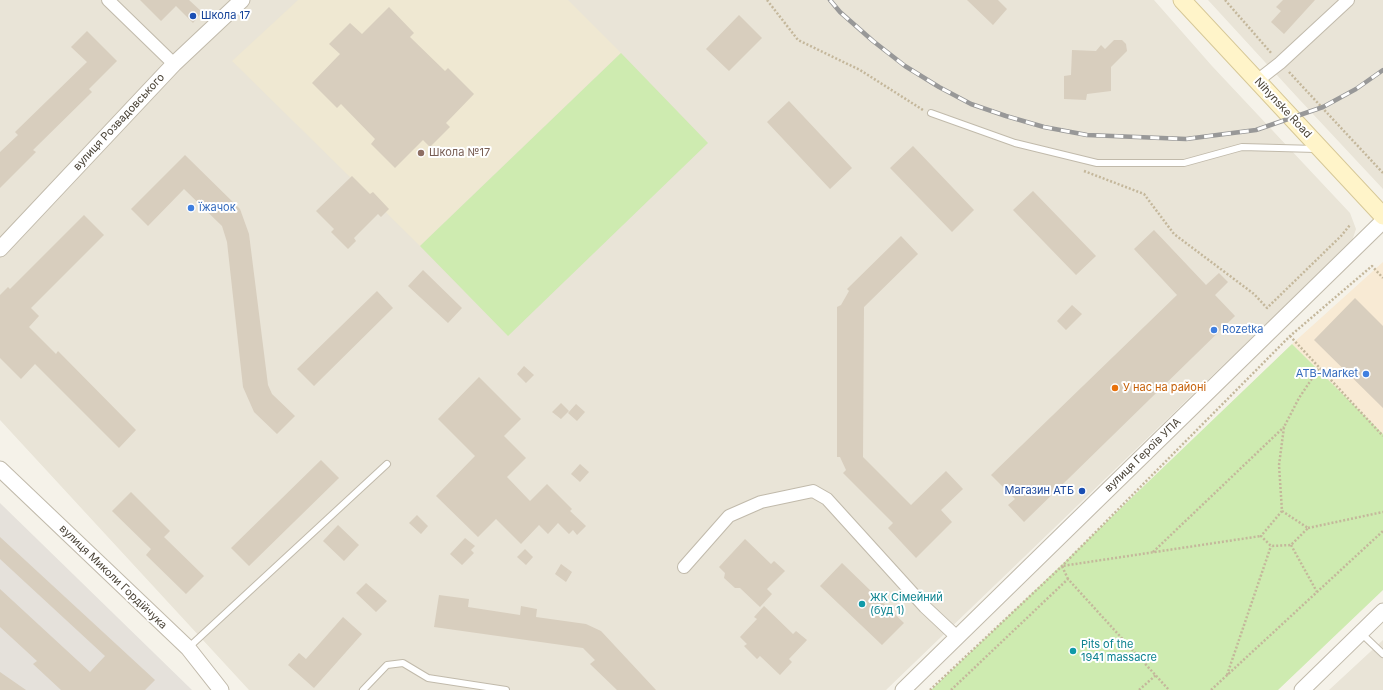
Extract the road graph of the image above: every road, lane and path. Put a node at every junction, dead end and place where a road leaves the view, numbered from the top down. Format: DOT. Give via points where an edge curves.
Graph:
graph roads {
  1 [pos="108,0"];
  2 [pos="242,0"];
  3 [pos="767,0"];
  4 [pos="1182,0"];
  5 [pos="1224,0"];
  6 [pos="1348,0"];
  7 [pos="1280,63"];
  8 [pos="174,64"];
  9 [pos="1258,81"];
  10 [pos="931,113"];
  11 [pos="1320,149"];
  12 [pos="1080,170"];
  13 [pos="1383,172"];
  14 [pos="1383,216"];
  15 [pos="1383,221"];
  16 [pos="1350,225"];
  17 [pos="0,249"];
  18 [pos="1383,278"];
  19 [pos="1290,336"];
  20 [pos="1319,368"];
  21 [pos="1284,428"];
  22 [pos="1383,436"];
  23 [pos="386,464"];
  24 [pos="0,469"];
  25 [pos="1282,511"];
  26 [pos="1383,512"];
  27 [pos="1308,528"];
  28 [pos="1383,531"];
  29 [pos="1261,536"];
  30 [pos="1291,545"];
  31 [pos="1271,546"];
  32 [pos="1152,552"];
  33 [pos="1062,566"];
  34 [pos="684,567"];
  35 [pos="1068,579"];
  36 [pos="1317,592"];
  37 [pos="1383,611"];
  38 [pos="1360,633"];
  39 [pos="957,637"];
  40 [pos="188,648"];
  41 [pos="1383,654"];
  42 [pos="1156,675"];
  43 [pos="1227,675"];
  44 [pos="221,690"];
  45 [pos="363,690"];
  46 [pos="506,690"];
  47 [pos="903,690"];
  48 [pos="930,690"];
  49 [pos="951,690"];
  50 [pos="1140,690"];
  51 [pos="1169,690"];
  52 [pos="1211,690"];
  53 [pos="1302,690"];
  1 -- 8 [label="street"];
  2 -- 8 [label="street, вулиця Розвадовського"];
  3 -- 10 [label="path" via="798,40 860,70 916,107"];
  4 -- 9 [label="main road, Nihynske Road"];
  5 -- 7 [label="path"];
  6 -- 7 [label="street"];
  7 -- 9 [label="street"];
  7 -- 13 [label="path"];
  8 -- 17 [label="street, вулиця Розвадовського"];
  9 -- 11 [label="main road, Nihynske Road"];
  10 -- 11 [label="lane" via="1016,143 1097,162 1184,163 1242,147"];
  11 -- 14 [label="main road, Nihynske Road"];
  12 -- 16 [label="path" via="1144,194 1174,234 1254,294 1267,308"];
  15 -- 39 [label="street, вулиця Героїв УПА"];
  18 -- 19 [label="path" via="1372,266"];
  19 -- 20 [label="path"];
  19 -- 33 [label="path"];
  20 -- 21 [label="path" via="1299,398"];
  20 -- 22 [label="path"];
  21 -- 25 [label="path" via="1279,465"];
  21 -- 32 [label="path"];
  23 -- 40 [label="lane"];
  24 -- 40 [label="street, вулиця Миколи Гордійчука"];
  25 -- 27 [label="path"];
  25 -- 29 [label="path"];
  26 -- 27 [label="path"];
  27 -- 30 [label="path"];
  28 -- 36 [label="path"];
  29 -- 31 [label="path"];
  29 -- 32 [label="path"];
  30 -- 31 [label="path"];
  30 -- 36 [label="path"];
  31 -- 43 [label="path"];
  32 -- 33 [label="path"];
  33 -- 35 [label="path"];
  33 -- 48 [label="path"];
  34 -- 39 [label="street" via="729,516 761,502 813,491 827,500 925,607"];
  35 -- 42 [label="path"];
  35 -- 49 [label="path"];
  36 -- 43 [label="path"];
  37 -- 38 [label="street"];
  38 -- 41 [label="lane"];
  38 -- 53 [label="street"];
  39 -- 47 [label="street, вулиця Героїв УПА"];
  40 -- 44 [label="street, вулиця Миколи Гордійчука"];
  42 -- 50 [label="path"];
  42 -- 51 [label="path"];
  43 -- 52 [label="path"];
  45 -- 46 [label="lane" via="387,665 403,663 428,678"];
}
